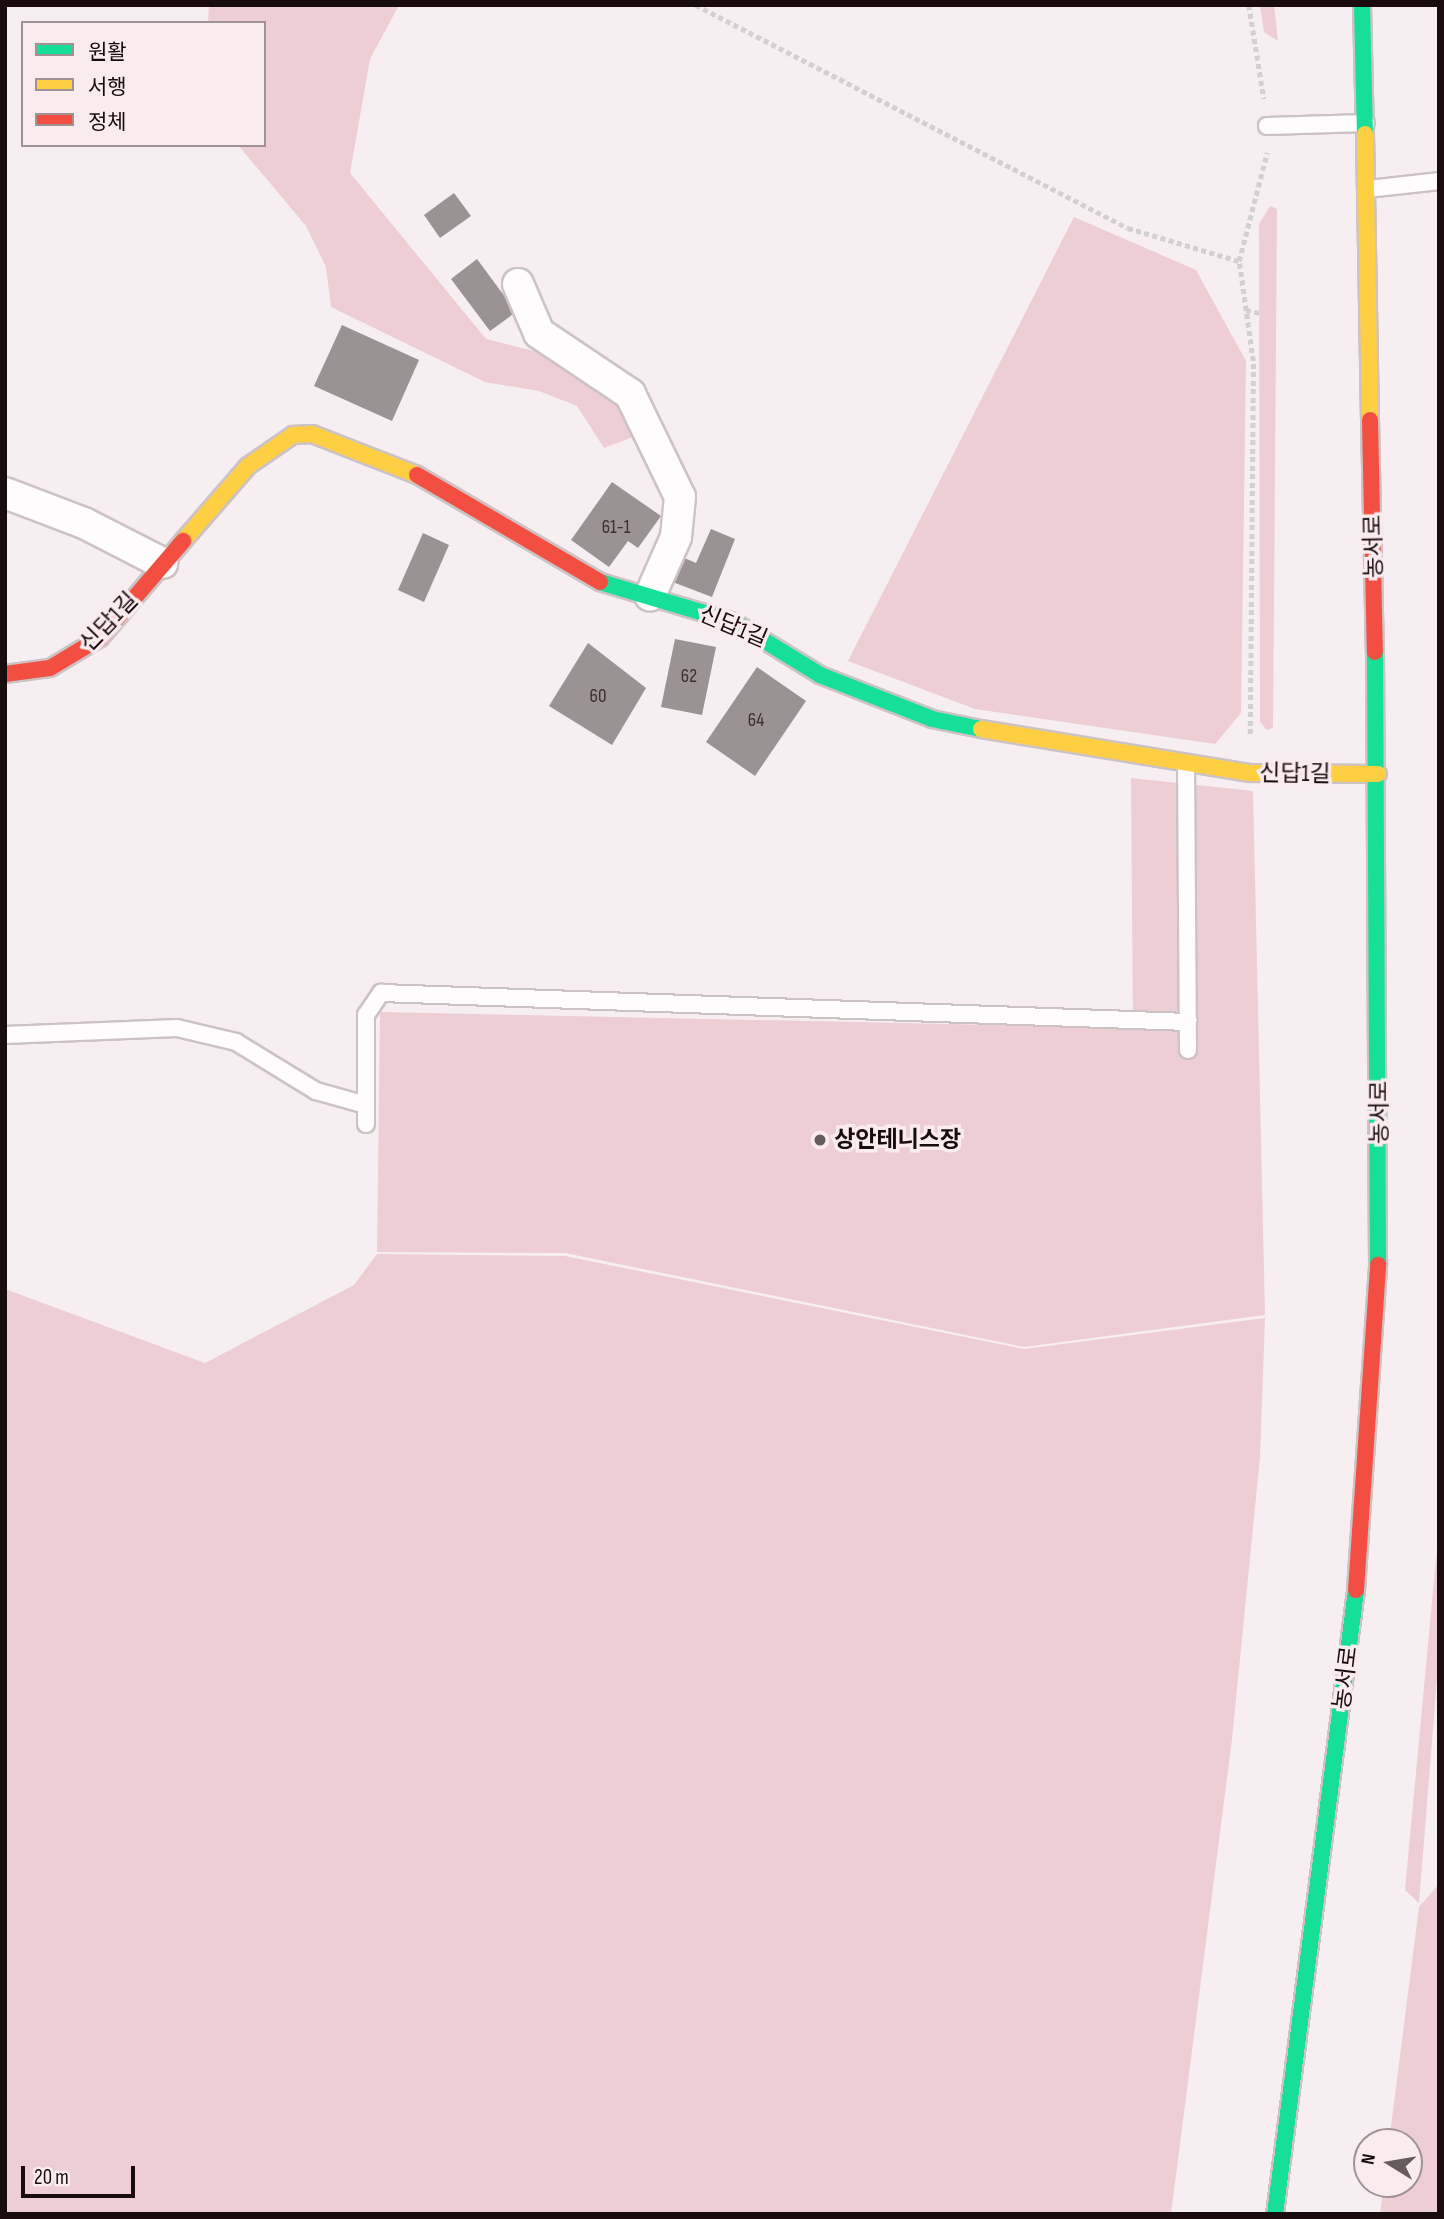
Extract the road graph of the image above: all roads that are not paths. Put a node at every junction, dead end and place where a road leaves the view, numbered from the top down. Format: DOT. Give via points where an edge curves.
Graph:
graph roads {
  1 [pos="1362,5"];
  2 [pos="1366,123"];
  3 [pos="1267,126"];
  4 [pos="1439,181"];
  5 [pos="1368,189"];
  6 [pos="518,284"];
  7 [pos="5,493"];
  8 [pos="162,564"];
  9 [pos="650,596"];
  10 [pos="5,674"];
  11 [pos="1186,765"];
  12 [pos="1378,774"];
  13 [pos="1188,1022"];
  14 [pos="5,1035"];
  15 [pos="1188,1050"];
  16 [pos="366,1105"];
  17 [pos="366,1124"];
  18 [pos="1275,2214"];
  1 -- 2 [label="street, 농서로"];
  2 -- 3 [label="lane"];
  2 -- 5 [label="street, 농서로"];
  4 -- 5 [label="lane"];
  5 -- 12 [label="street, 농서로"];
  6 -- 9 [label="street" via="539,333 630,394 680,497 677,537"];
  7 -- 8 [label="street" via="84,523"];
  8 -- 9 [label="street, 신답1길" via="248,466 283,440 312,434 419,476 598,582"];
  8 -- 10 [label="street, 신답1길" via="100,638 71,660"];
  9 -- 11 [label="street, 신답1길" via="756,632 820,675 932,719"];
  11 -- 12 [label="street, 신답1길" via="1250,773"];
  11 -- 13 [label="lane"];
  12 -- 18 [label="street, 농서로" via="1378,1296 1363,1535"];
  13 -- 15 [label="lane"];
  13 -- 16 [label="lane" via="388,992 371,1000 366,1015"];
  14 -- 16 [label="lane" via="135,1026 217,1035 316,1091"];
  16 -- 17 [label="lane"];
}
